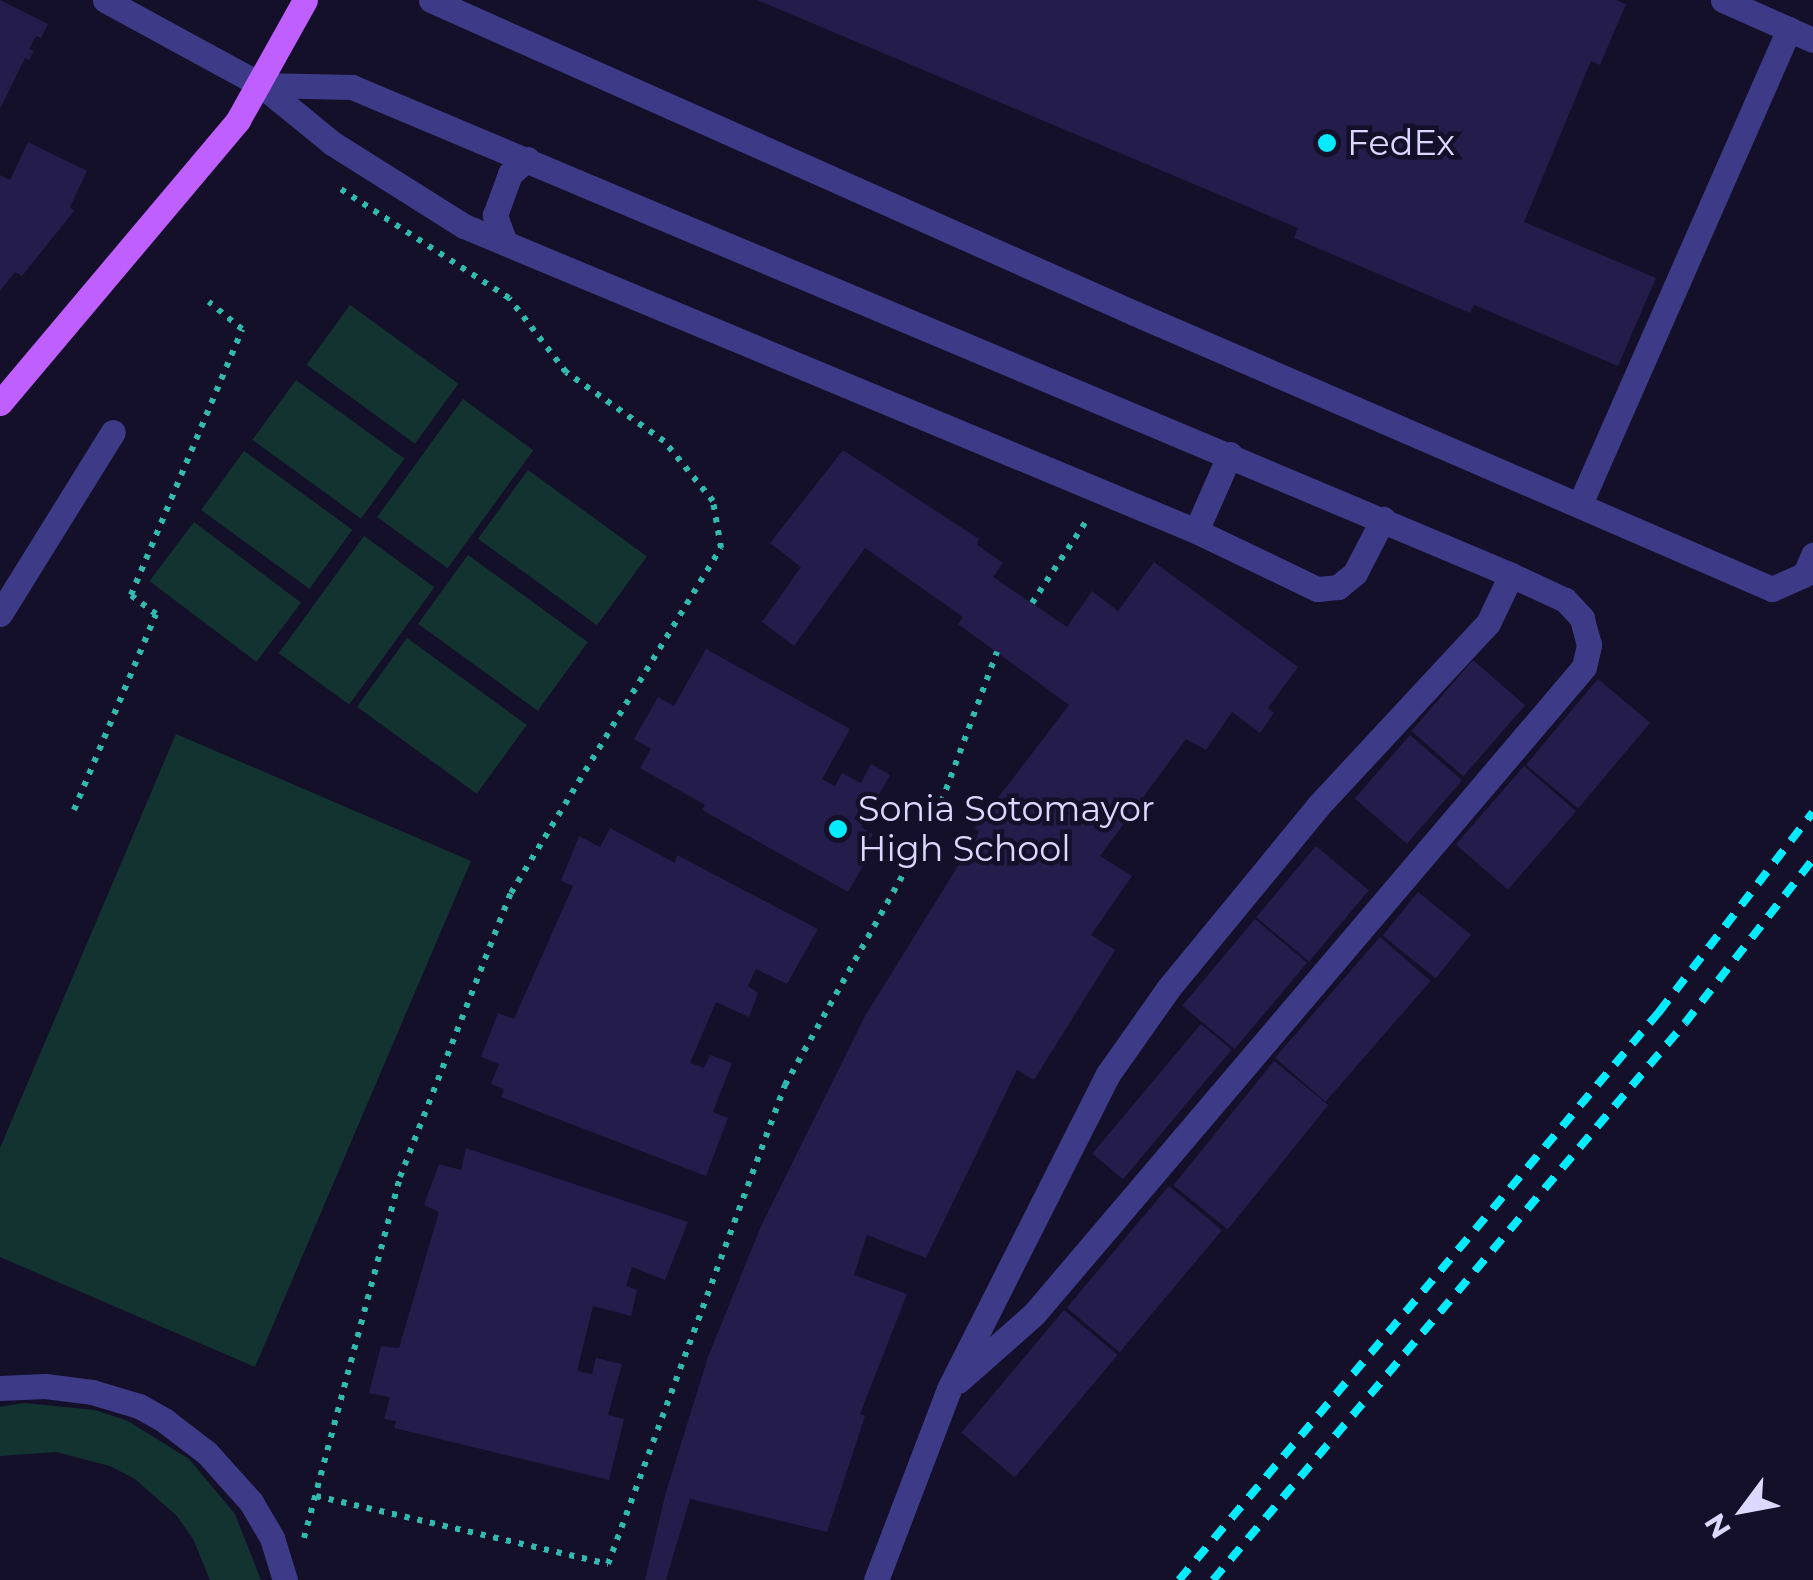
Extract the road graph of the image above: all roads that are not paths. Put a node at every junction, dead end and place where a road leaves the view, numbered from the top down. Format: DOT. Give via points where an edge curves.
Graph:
graph roads {
  1 [pos="104,0"];
  2 [pos="304,0"];
  3 [pos="431,0"];
  4 [pos="1723,0"];
  5 [pos="482,10"];
  6 [pos="1801,34"];
  7 [pos="262,85"];
  8 [pos="527,159"];
  9 [pos="505,243"];
  10 [pos="0,404"];
  11 [pos="114,432"];
  12 [pos="1230,454"];
  13 [pos="1580,504"];
  14 [pos="1383,518"];
  15 [pos="1196,531"];
  16 [pos="1813,555"];
  17 [pos="1511,575"];
  18 [pos="0,614"];
  19 [pos="0,1388"];
  20 [pos="950,1388"];
  21 [pos="286,1580"];
  22 [pos="876,1580"];
  1 -- 7 [label="street"];
  2 -- 7 [label="main road"];
  3 -- 5 [label="street"];
  4 -- 6 [label="street"];
  5 -- 13 [label="street" via="1116,305"];
  6 -- 13 [label="street"];
  7 -- 8 [label="street" via="352,87"];
  7 -- 9 [label="street" via="332,143 464,226"];
  7 -- 10 [label="main road"];
  8 -- 9 [label="street" via="510,174 495,215"];
  8 -- 12 [label="street"];
  9 -- 15 [label="street"];
  11 -- 18 [label="street"];
  12 -- 14 [label="street"];
  12 -- 15 [label="street"];
  13 -- 16 [label="street" via="1772,588 1805,574"];
  14 -- 15 [label="street" via="1355,573 1338,588 1317,589"];
  14 -- 17 [label="street"];
  17 -- 20 [label="street" via="1488,623 1318,805 1168,989 1108,1074"];
  17 -- 20 [label="street" via="1565,600 1582,618 1589,645 1584,668 1034,1314"];
  19 -- 21 [label="street" via="92,1392 164,1420 207,1453 251,1502"];
  20 -- 22 [label="street"];
}
